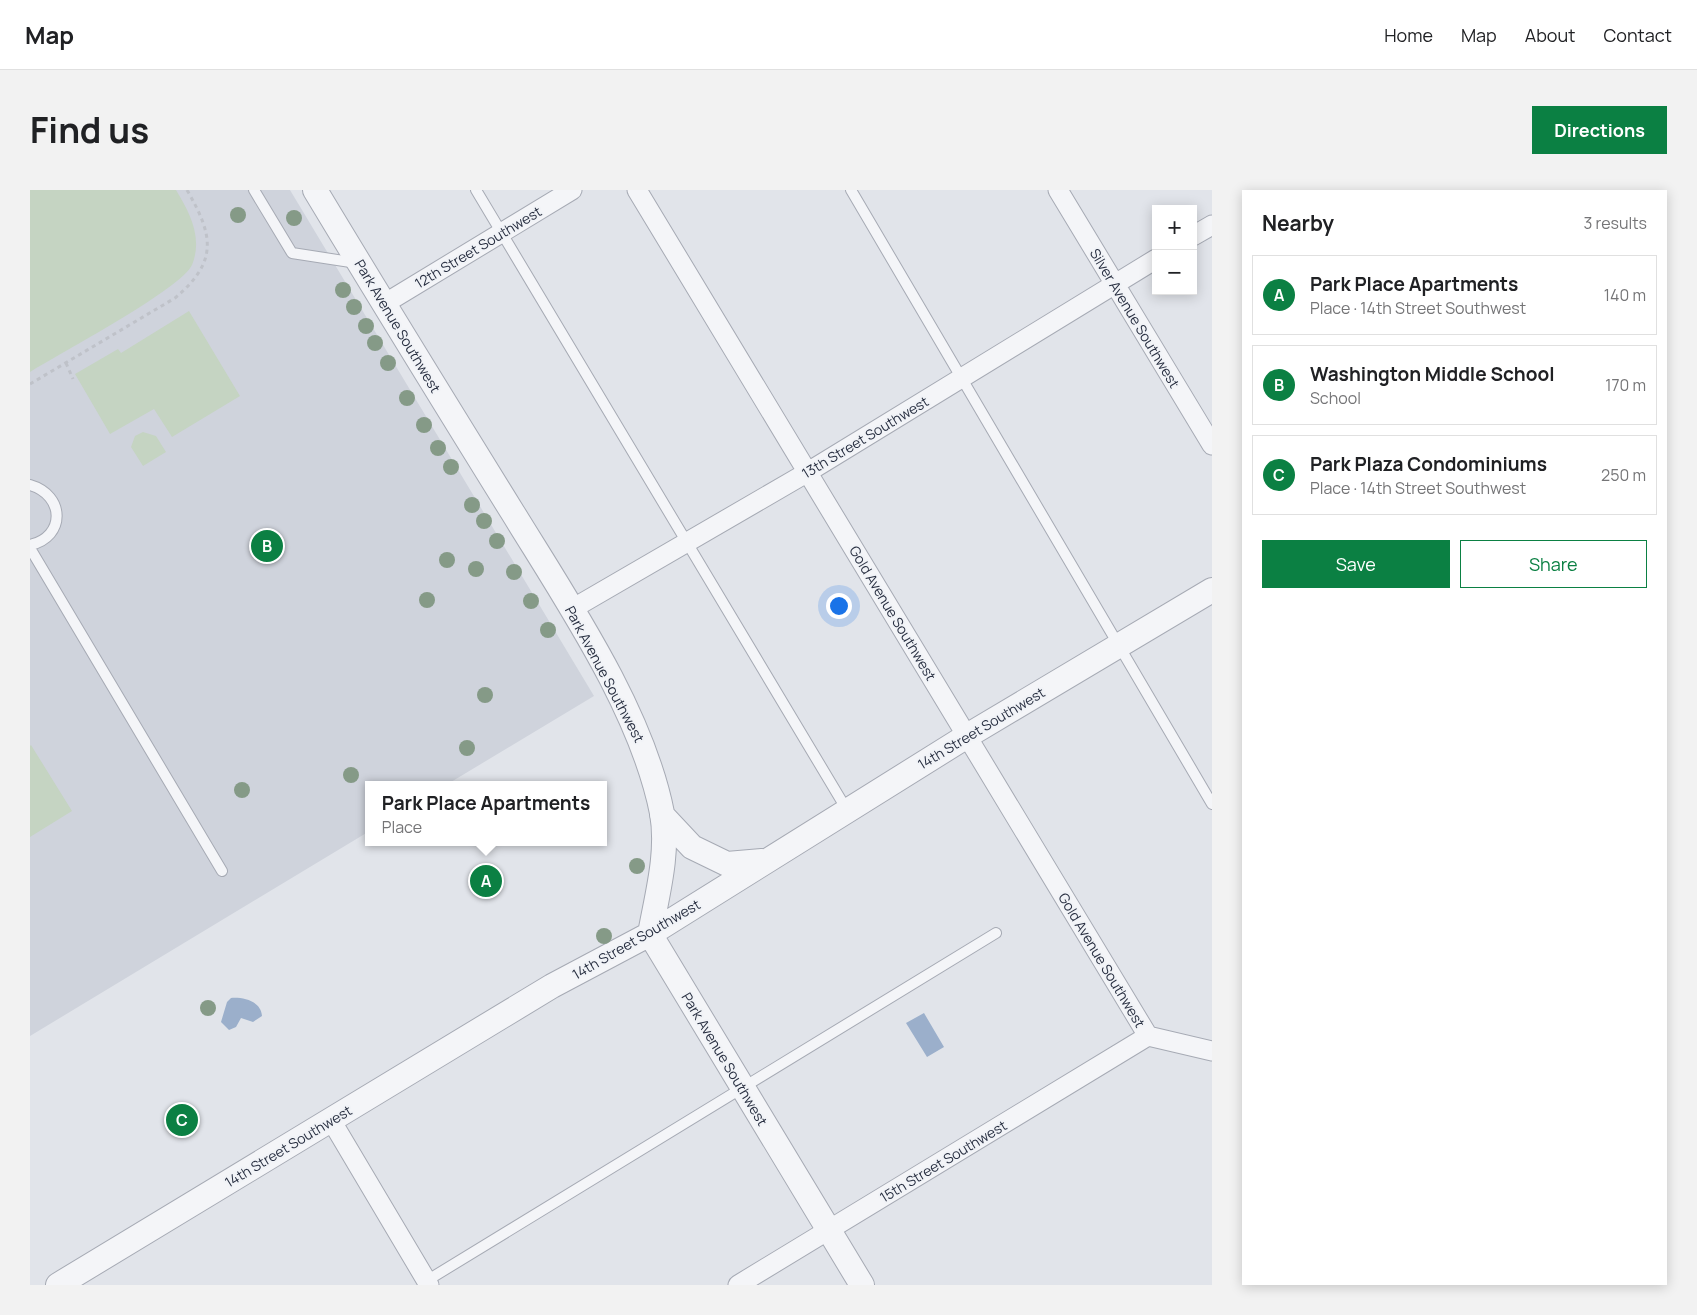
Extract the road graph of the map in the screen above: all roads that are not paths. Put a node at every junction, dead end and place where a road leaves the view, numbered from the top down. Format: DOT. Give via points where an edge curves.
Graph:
graph roads {
  1 [pos="254,190"];
  2 [pos="315,190"];
  3 [pos="476,190"];
  4 [pos="572,190"];
  5 [pos="637,190"];
  6 [pos="851,190"];
  7 [pos="1058,190"];
  8 [pos="1212,225"];
  9 [pos="502,233"];
  10 [pos="1197,234"];
  11 [pos="1152,260"];
  12 [pos="360,264"];
  13 [pos="1114,284"];
  14 [pos="384,304"];
  15 [pos="961,378"];
  16 [pos="1212,445"];
  17 [pos="808,472"];
  18 [pos="30,485"];
  19 [pos="687,543"];
  20 [pos="30,546"];
  21 [pos="1212,590"];
  22 [pos="572,609"];
  23 [pos="1117,646"];
  24 [pos="967,736"];
  25 [pos="1212,804"];
  26 [pos="847,810"];
  27 [pos="662,815"];
  28 [pos="766,861"];
  29 [pos="222,871"];
  30 [pos="996,933"];
  31 [pos="650,934"];
  32 [pos="1148,1036"];
  33 [pos="1212,1052"];
  34 [pos="743,1088"];
  35 [pos="330,1120"];
  36 [pos="828,1230"];
  37 [pos="425,1284"];
  38 [pos="58,1285"];
  39 [pos="738,1285"];
  40 [pos="862,1285"];
  1 -- 12 [label="lane" via="292,253"];
  2 -- 12 [label="street, Park Avenue Southwest"];
  3 -- 9 [label="lane"];
  4 -- 9 [label="street, 12th Street Southwest"];
  5 -- 17 [label="street, Gold Avenue Southwest"];
  6 -- 15 [label="lane"];
  7 -- 13 [label="street, Silver Avenue Southwest"];
  8 -- 10 [label="street"];
  9 -- 14 [label="street, 12th Street Southwest"];
  9 -- 19 [label="lane"];
  11 -- 13 [label="street, 13th Street Southwest"];
  12 -- 14 [label="street, Park Avenue Southwest"];
  13 -- 15 [label="street, 13th Street Southwest"];
  13 -- 16 [label="street, Silver Avenue Southwest"];
  14 -- 22 [label="street, Park Avenue Southwest"];
  15 -- 17 [label="street, 13th Street Southwest"];
  15 -- 23 [label="lane"];
  17 -- 19 [label="street, 13th Street Southwest"];
  17 -- 24 [label="street, Gold Avenue Southwest"];
  18 -- 20 [label="lane" via="48,494 57,511 53,530 47,538"];
  19 -- 22 [label="street, 13th Street Southwest"];
  19 -- 26 [label="lane"];
  20 -- 29 [label="lane"];
  21 -- 23 [label="street, 14th Street Southwest"];
  22 -- 27 [label="street, Park Avenue Southwest" via="645,751"];
  23 -- 24 [label="street, 14th Street Southwest"];
  23 -- 25 [label="lane"];
  24 -- 26 [label="street, 14th Street Southwest"];
  24 -- 32 [label="street, Gold Avenue Southwest"];
  26 -- 28 [label="street, 14th Street Southwest"];
  27 -- 28 [label="street" via="692,847 726,864"];
  27 -- 31 [label="street, Park Avenue Southwest" via="663,868"];
  28 -- 31 [label="street, 14th Street Southwest"];
  30 -- 34 [label="lane"];
  31 -- 34 [label="street, Park Avenue Southwest"];
  31 -- 35 [label="street, 14th Street Southwest" via="552,986"];
  32 -- 33 [label="street"];
  32 -- 36 [label="street, 15th Street Southwest"];
  34 -- 36 [label="street, Park Avenue Southwest"];
  34 -- 37 [label="lane"];
  35 -- 37 [label="street"];
  35 -- 38 [label="street, 14th Street Southwest"];
  36 -- 39 [label="street, 15th Street Southwest"];
  36 -- 40 [label="street, Park Avenue Southwest"];
}
